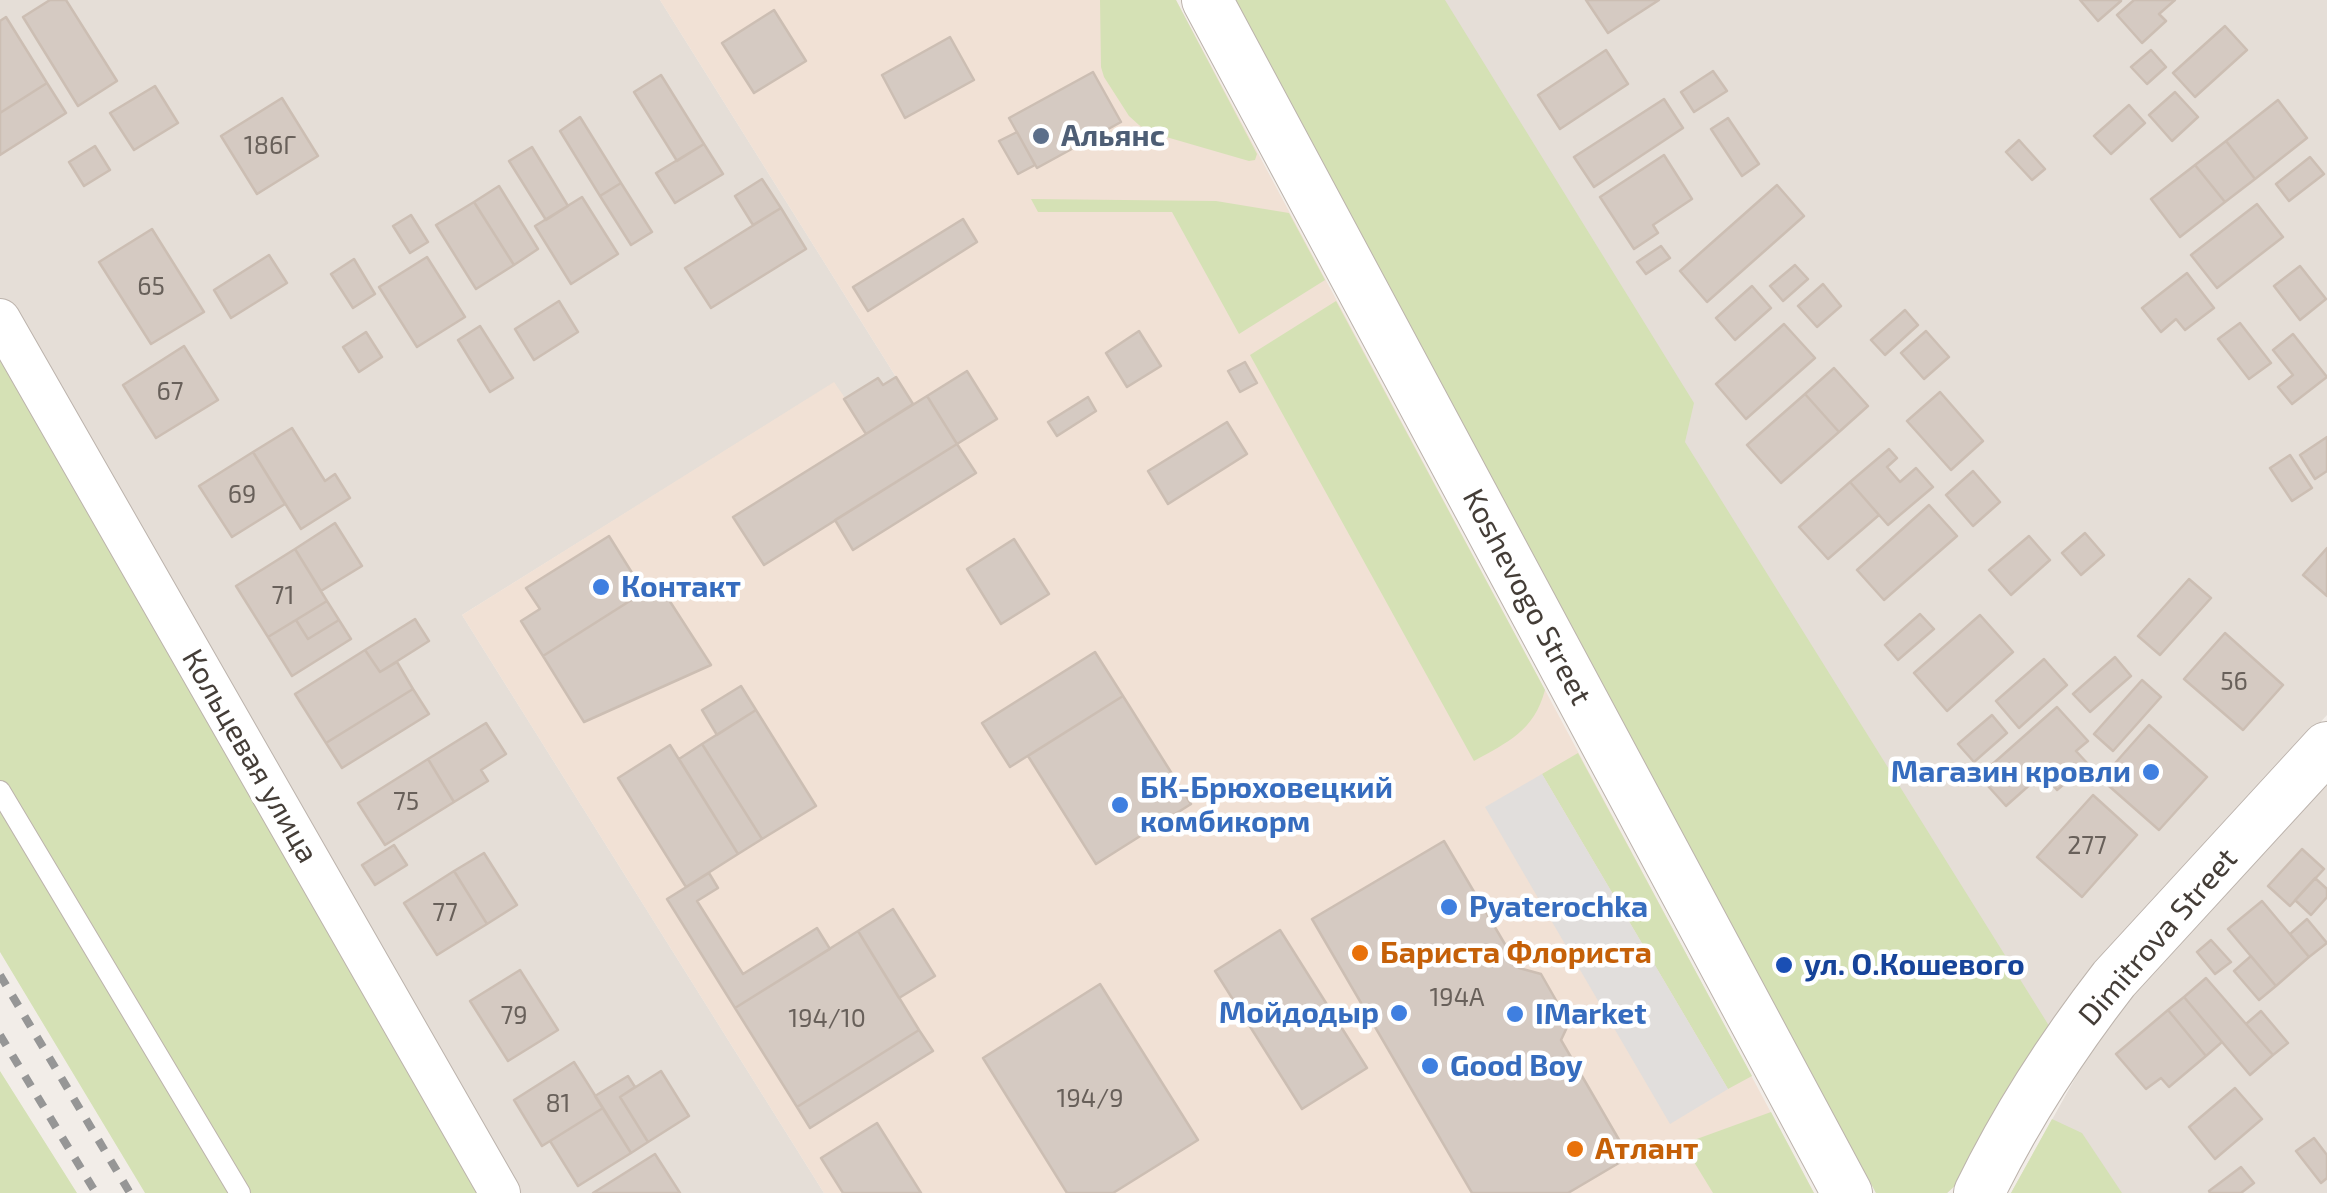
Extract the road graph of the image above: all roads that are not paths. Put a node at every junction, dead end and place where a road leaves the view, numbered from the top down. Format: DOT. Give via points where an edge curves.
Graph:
graph roads {
  1 [pos="1207,0"];
  2 [pos="0,320"];
  3 [pos="2327,747"];
  4 [pos="0,791"];
  5 [pos="240,1193"];
  6 [pos="500,1193"];
  7 [pos="1847,1193"];
  8 [pos="1979,1193"];
  1 -- 7 [label="street, Koshevogo Street"];
  2 -- 6 [label="street, Кольцевая улица"];
  3 -- 8 [label="street, Dimitrova Street" via="2105,991 2035,1092"];
  4 -- 5 [label="lane"];
}
